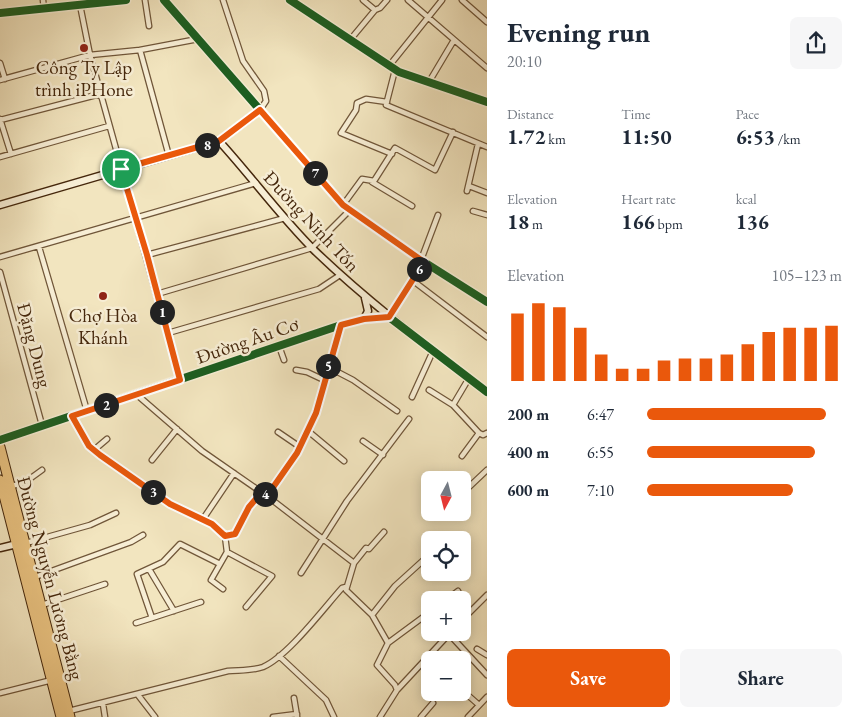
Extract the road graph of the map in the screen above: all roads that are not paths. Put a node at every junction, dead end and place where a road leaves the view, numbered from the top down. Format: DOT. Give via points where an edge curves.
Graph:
graph roads {
  1 [pos="43,0"];
  2 [pos="126,0"];
  3 [pos="145,0"];
  4 [pos="164,0"];
  5 [pos="223,0"];
  6 [pos="363,0"];
  7 [pos="387,0"];
  8 [pos="408,0"];
  9 [pos="442,0"];
  10 [pos="462,0"];
  11 [pos="295,1"];
  12 [pos="80,5"];
  13 [pos="44,9"];
  14 [pos="375,10"];
  15 [pos="0,13"];
  16 [pos="426,16"];
  17 [pos="487,22"];
  18 [pos="149,26"];
  19 [pos="198,39"];
  20 [pos="350,40"];
  21 [pos="454,40"];
  22 [pos="140,50"];
  23 [pos="90,55"];
  24 [pos="0,63"];
  25 [pos="392,68"];
  26 [pos="487,68"];
  27 [pos="2,79"];
  28 [pos="429,82"];
  29 [pos="100,94"];
  30 [pos="387,102"];
  31 [pos="487,102"];
  32 [pos="260,110"];
  33 [pos="0,119"];
  34 [pos="109,126"];
  35 [pos="453,132"];
  36 [pos="219,141"];
  37 [pos="478,144"];
  38 [pos="487,147"];
  39 [pos="11,154"];
  40 [pos="392,154"];
  41 [pos="169,156"];
  42 [pos="0,157"];
  43 [pos="121,169"];
  44 [pos="372,182"];
  45 [pos="256,183"];
  46 [pos="468,186"];
  47 [pos="467,191"];
  48 [pos="487,193"];
  49 [pos="0,205"];
  50 [pos="343,205"];
  51 [pos="412,206"];
  52 [pos="349,211"];
  53 [pos="473,211"];
  54 [pos="438,215"];
  55 [pos="487,215"];
  56 [pos="136,218"];
  57 [pos="286,218"];
  58 [pos="39,246"];
  59 [pos="312,248"];
  60 [pos="147,255"];
  61 [pos="0,257"];
  62 [pos="422,261"];
  63 [pos="0,272"];
  64 [pos="340,275"];
  65 [pos="412,280"];
  66 [pos="157,294"];
  67 [pos="365,297"];
  68 [pos="487,302"];
  69 [pos="389,317"];
  70 [pos="364,319"];
  71 [pos="341,325"];
  72 [pos="168,333"];
  73 [pos="487,337"];
  74 [pos="279,346"];
  75 [pos="433,351"];
  76 [pos="284,360"];
  77 [pos="328,367"];
  78 [pos="296,370"];
  79 [pos="469,378"];
  80 [pos="180,380"];
  81 [pos="324,380"];
  82 [pos="429,390"];
  83 [pos="487,392"];
  84 [pos="136,394"];
  85 [pos="412,397"];
  86 [pos="453,405"];
  87 [pos="87,411"];
  88 [pos="397,411"];
  89 [pos="72,416"];
  90 [pos="409,419"];
  91 [pos="42,425"];
  92 [pos="177,429"];
  93 [pos="308,431"];
  94 [pos="278,432"];
  95 [pos="479,433"];
  96 [pos="487,433"];
  97 [pos="0,440"];
  98 [pos="106,440"];
  99 [pos="362,441"];
  100 [pos="0,447"];
  101 [pos="300,447"];
  102 [pos="94,450"];
  103 [pos="383,455"];
  104 [pos="462,456"];
  105 [pos="152,460"];
  106 [pos="344,461"];
  107 [pos="42,470"];
  108 [pos="487,470"];
  109 [pos="234,473"];
  110 [pos="0,480"];
  111 [pos="471,485"];
  112 [pos="11,486"];
  113 [pos="262,492"];
  114 [pos="267,496"];
  115 [pos="116,514"];
  116 [pos="203,519"];
  117 [pos="384,532"];
  118 [pos="143,535"];
  119 [pos="225,536"];
  120 [pos="323,539"];
  121 [pos="21,544"];
  122 [pos="0,548"];
  123 [pos="228,552"];
  124 [pos="421,562"];
  125 [pos="354,563"];
  126 [pos="220,564"];
  127 [pos="148,569"];
  128 [pos="301,573"];
  129 [pos="35,577"];
  130 [pos="105,584"];
  131 [pos="346,588"];
  132 [pos="223,589"];
  133 [pos="487,595"];
  134 [pos="37,600"];
  135 [pos="200,602"];
  136 [pos="246,607"];
  137 [pos="174,611"];
  138 [pos="471,611"];
  139 [pos="372,615"];
  140 [pos="152,618"];
  141 [pos="421,619"];
  142 [pos="136,623"];
  143 [pos="444,641"];
  144 [pos="456,641"];
  145 [pos="388,643"];
  146 [pos="477,648"];
  147 [pos="435,651"];
  148 [pos="279,656"];
  149 [pos="487,656"];
  150 [pos="421,666"];
  151 [pos="487,675"];
  152 [pos="52,680"];
  153 [pos="397,690"];
  154 [pos="0,694"];
  155 [pos="138,695"];
  156 [pos="487,697"];
  157 [pos="294,698"];
  158 [pos="471,698"];
  159 [pos="433,703"];
  160 [pos="103,704"];
  161 [pos="479,706"];
  162 [pos="67,715"];
  163 [pos="297,716"];
  164 [pos="105,717"];
  165 [pos="155,717"];
  166 [pos="273,717"];
  167 [pos="334,717"];
  168 [pos="380,717"];
  169 [pos="421,717"];
  170 [pos="468,717"];
  1 -- 13 [label="street"];
  2 -- 12 [label="street"];
  3 -- 18 [label="street"];
  4 -- 19 [label="street"];
  5 -- 32 [label="street" via="243,61 264,91 266,101"];
  6 -- 14 [label="street"];
  7 -- 14 [label="street"];
  8 -- 16 [label="street"];
  9 -- 16 [label="street"];
  10 -- 17 [label="street"];
  11 -- 20 [label="street"];
  12 -- 13 [label="street"];
  12 -- 23 [label="street"];
  13 -- 15 [label="street"];
  14 -- 20 [label="street"];
  16 -- 21 [label="street"];
  16 -- 25 [label="street"];
  19 -- 22 [label="street"];
  19 -- 32 [label="street"];
  20 -- 25 [label="street"];
  21 -- 26 [label="street"];
  21 -- 28 [label="street"];
  22 -- 23 [label="street"];
  22 -- 41 [label="street"];
  23 -- 27 [label="street"];
  23 -- 29 [label="street"];
  24 -- 27 [label="street"];
  25 -- 28 [label="street"];
  25 -- 30 [label="street"];
  28 -- 31 [label="street"];
  29 -- 33 [label="street"];
  29 -- 34 [label="street"];
  30 -- 35 [label="street" via="389,107"];
  30 -- 40 [label="street" via="365,99 357,102 356,110 341,134"];
  32 -- 36 [label="street"];
  32 -- 50 [label="street"];
  33 -- 39 [label="street"];
  34 -- 39 [label="street"];
  34 -- 43 [label="street"];
  35 -- 37 [label="street"];
  35 -- 40 [label="street" via="435,170 400,149 395,148"];
  36 -- 41 [label="street"];
  36 -- 45 [label="street, Đường Ninh Tốn"];
  37 -- 38 [label="street"];
  37 -- 46 [label="street"];
  39 -- 42 [label="street"];
  40 -- 44 [label="street"];
  41 -- 43 [label="street"];
  43 -- 49 [label="street"];
  43 -- 56 [label="street"];
  44 -- 50 [label="street" via="362,179"];
  44 -- 51 [label="street"];
  45 -- 56 [label="street"];
  45 -- 57 [label="street, Đường Ninh Tốn"];
  46 -- 47 [label="street"];
  46 -- 48 [label="street"];
  50 -- 52 [label="street"];
  52 -- 59 [label="street"];
  52 -- 62 [label="street"];
  53 -- 55 [label="street"];
  54 -- 62 [label="street"];
  56 -- 58 [label="street"];
  56 -- 60 [label="street"];
  57 -- 59 [label="street, Đường Ninh Tốn"];
  57 -- 60 [label="street"];
  58 -- 61 [label="street"];
  58 -- 87 [label="street"];
  59 -- 64 [label="street, Đường Ninh Tốn"];
  59 -- 66 [label="street"];
  60 -- 66 [label="street"];
  62 -- 65 [label="street"];
  62 -- 68 [label="street"];
  63 -- 91 [label="street, Đặng Dung"];
  64 -- 67 [label="street, Đường Ninh Tốn"];
  64 -- 72 [label="street" via="318,289"];
  65 -- 69 [label="street"];
  65 -- 73 [label="street"];
  66 -- 72 [label="street"];
  67 -- 69 [label="street, Đường Ninh Tốn"];
  67 -- 70 [label="street" via="368,311"];
  69 -- 70 [label="street, Đường Âu Cơ"];
  69 -- 75 [label="street"];
  70 -- 71 [label="street, Đường Âu Cơ"];
  71 -- 74 [label="street, Đường Âu Cơ"];
  71 -- 77 [label="street"];
  72 -- 80 [label="street"];
  74 -- 76 [label="street"];
  74 -- 80 [label="street, Đường Âu Cơ"];
  75 -- 79 [label="street"];
  75 -- 85 [label="street"];
  77 -- 81 [label="street"];
  77 -- 88 [label="street"];
  78 -- 81 [label="street"];
  79 -- 83 [label="street"];
  79 -- 86 [label="street"];
  80 -- 84 [label="street, Đường Âu Cơ"];
  81 -- 93 [label="street" via="321,399"];
  82 -- 86 [label="street"];
  84 -- 87 [label="street, Đường Âu Cơ"];
  84 -- 92 [label="street"];
  86 -- 95 [label="street"];
  87 -- 89 [label="street, Đường Âu Cơ"];
  89 -- 91 [label="street, Đường Âu Cơ"];
  89 -- 102 [label="street"];
  90 -- 103 [label="street"];
  91 -- 97 [label="street, Đường Âu Cơ"];
  92 -- 105 [label="street"];
  92 -- 109 [label="street"];
  93 -- 101 [label="street"];
  93 -- 106 [label="street"];
  94 -- 101 [label="street"];
  95 -- 96 [label="street" via="484,436"];
  95 -- 104 [label="street"];
  98 -- 102 [label="street"];
  99 -- 103 [label="street"];
  100 -- 112 [label="highway, Đường Nguyễn Lương Bằng"];
  101 -- 114 [label="street"];
  102 -- 116 [label="street" via="170,504"];
  103 -- 120 [label="street"];
  107 -- 112 [label="street" via="24,483"];
  108 -- 111 [label="street"];
  109 -- 113 [label="street"];
  109 -- 116 [label="street"];
  110 -- 121 [label="highway, Đường Nguyễn Lương Bằng"];
  112 -- 121 [label="highway, Đường Nguyễn Lương Bằng"];
  113 -- 114 [label="street"];
  113 -- 119 [label="street" via="249,507 235,534"];
  114 -- 120 [label="street"];
  115 -- 121 [label="street" via="90,525"];
  116 -- 119 [label="street"];
  117 -- 125 [label="street"];
  118 -- 129 [label="street"];
  119 -- 123 [label="street"];
  120 -- 125 [label="street"];
  120 -- 128 [label="street"];
  121 -- 122 [label="street"];
  121 -- 129 [label="highway, Đường Nguyễn Lương Bằng"];
  121 -- 134 [label="highway, Đường Nguyễn Lương Bằng"];
  123 -- 126 [label="street"];
  123 -- 136 [label="street" via="272,576"];
  124 -- 139 [label="street" via="395,586"];
  125 -- 131 [label="street"];
  126 -- 127 [label="street" via="180,544 166,560"];
  126 -- 132 [label="street" via="211,580"];
  127 -- 137 [label="street"];
  127 -- 140 [label="street" via="137,576"];
  129 -- 134 [label="highway, Đường Nguyễn Lương Bằng"];
  130 -- 134 [label="street"];
  131 -- 139 [label="street"];
  131 -- 148 [label="street" via="342,588"];
  133 -- 138 [label="street"];
  134 -- 152 [label="highway, Đường Nguyễn Lương Bằng"];
  134 -- 162 [label="highway, Đường Nguyễn Lương Bằng"];
  135 -- 137 [label="street"];
  137 -- 140 [label="street"];
  139 -- 145 [label="street"];
  140 -- 142 [label="street"];
  141 -- 145 [label="street"];
  143 -- 147 [label="street"];
  144 -- 151 [label="street"];
  145 -- 153 [label="street" via="377,665"];
  146 -- 149 [label="street"];
  148 -- 155 [label="street" via="263,667 228,671"];
  148 -- 167 [label="street" via="326,700"];
  150 -- 153 [label="street"];
  152 -- 154 [label="street"];
  152 -- 162 [label="highway, Đường Nguyễn Lương Bằng"];
  153 -- 168 [label="street"];
  155 -- 160 [label="street"];
  155 -- 165 [label="street"];
  156 -- 161 [label="street"];
  157 -- 163 [label="street"];
  158 -- 161 [label="street"];
  159 -- 169 [label="street"];
  160 -- 162 [label="street"];
  160 -- 164 [label="street"];
  161 -- 170 [label="street"];
  163 -- 166 [label="street"];
}
